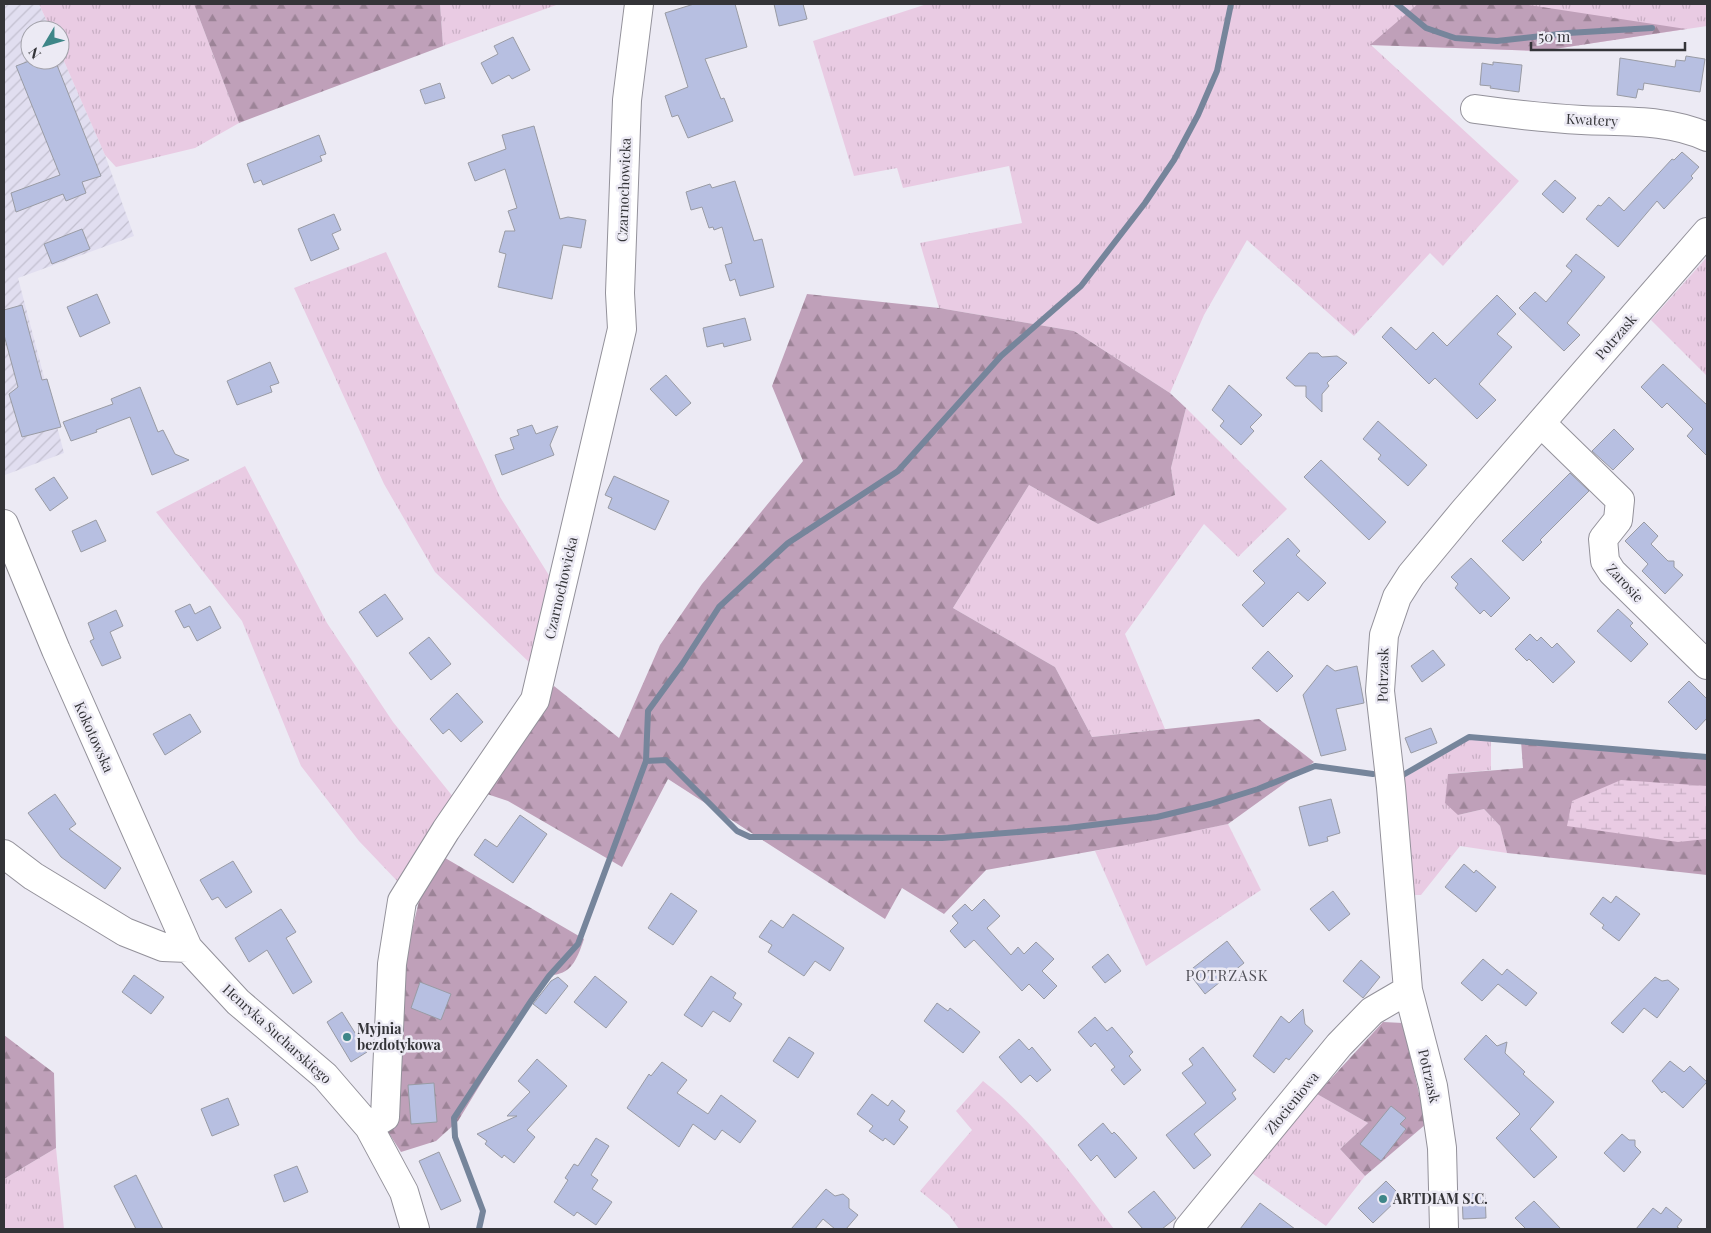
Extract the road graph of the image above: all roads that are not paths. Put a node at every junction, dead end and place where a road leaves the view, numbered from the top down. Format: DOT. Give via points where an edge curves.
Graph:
graph roads {
  1 [pos="639,4"];
  2 [pos="1475,109"];
  3 [pos="1707,137"];
  4 [pos="1707,232"];
  5 [pos="1542,424"];
  6 [pos="4,524"];
  7 [pos="1707,665"];
  8 [pos="4,854"];
  9 [pos="188,948"];
  10 [pos="1408,990"];
  11 [pos="369,1127"];
  12 [pos="415,1229"];
  13 [pos="1188,1229"];
  14 [pos="1444,1229"];
  1 -- 11 [label="street, Czarnochowicka" via="627,100 620,293 622,329 535,700 402,901 392,964 385,1118"];
  2 -- 3 [label="street, Kwatery" via="1528,116 1662,124"];
  4 -- 5 [label="street, Potrzask"];
  5 -- 7 [label="street, Zarosie" via="1620,500 1618,520 1603,539 1605,561 1612,572"];
  5 -- 10 [label="street, Potrzask" via="1411,575 1397,597 1384,635 1380,691"];
  6 -- 9 [label="street, Kokotowska"];
  8 -- 9 [label="street" via="33,876 125,932 163,947"];
  9 -- 11 [label="street, Henryka Sucharskiego" via="238,1002 325,1076"];
  10 -- 13 [label="street, Złocieniowa" via="1372,1011 1339,1046"];
  10 -- 14 [label="street, Potrzask" via="1433,1086 1442,1148"];
  11 -- 12 [label="street, Henryka Sucharskiego" via="404,1192"];
}
